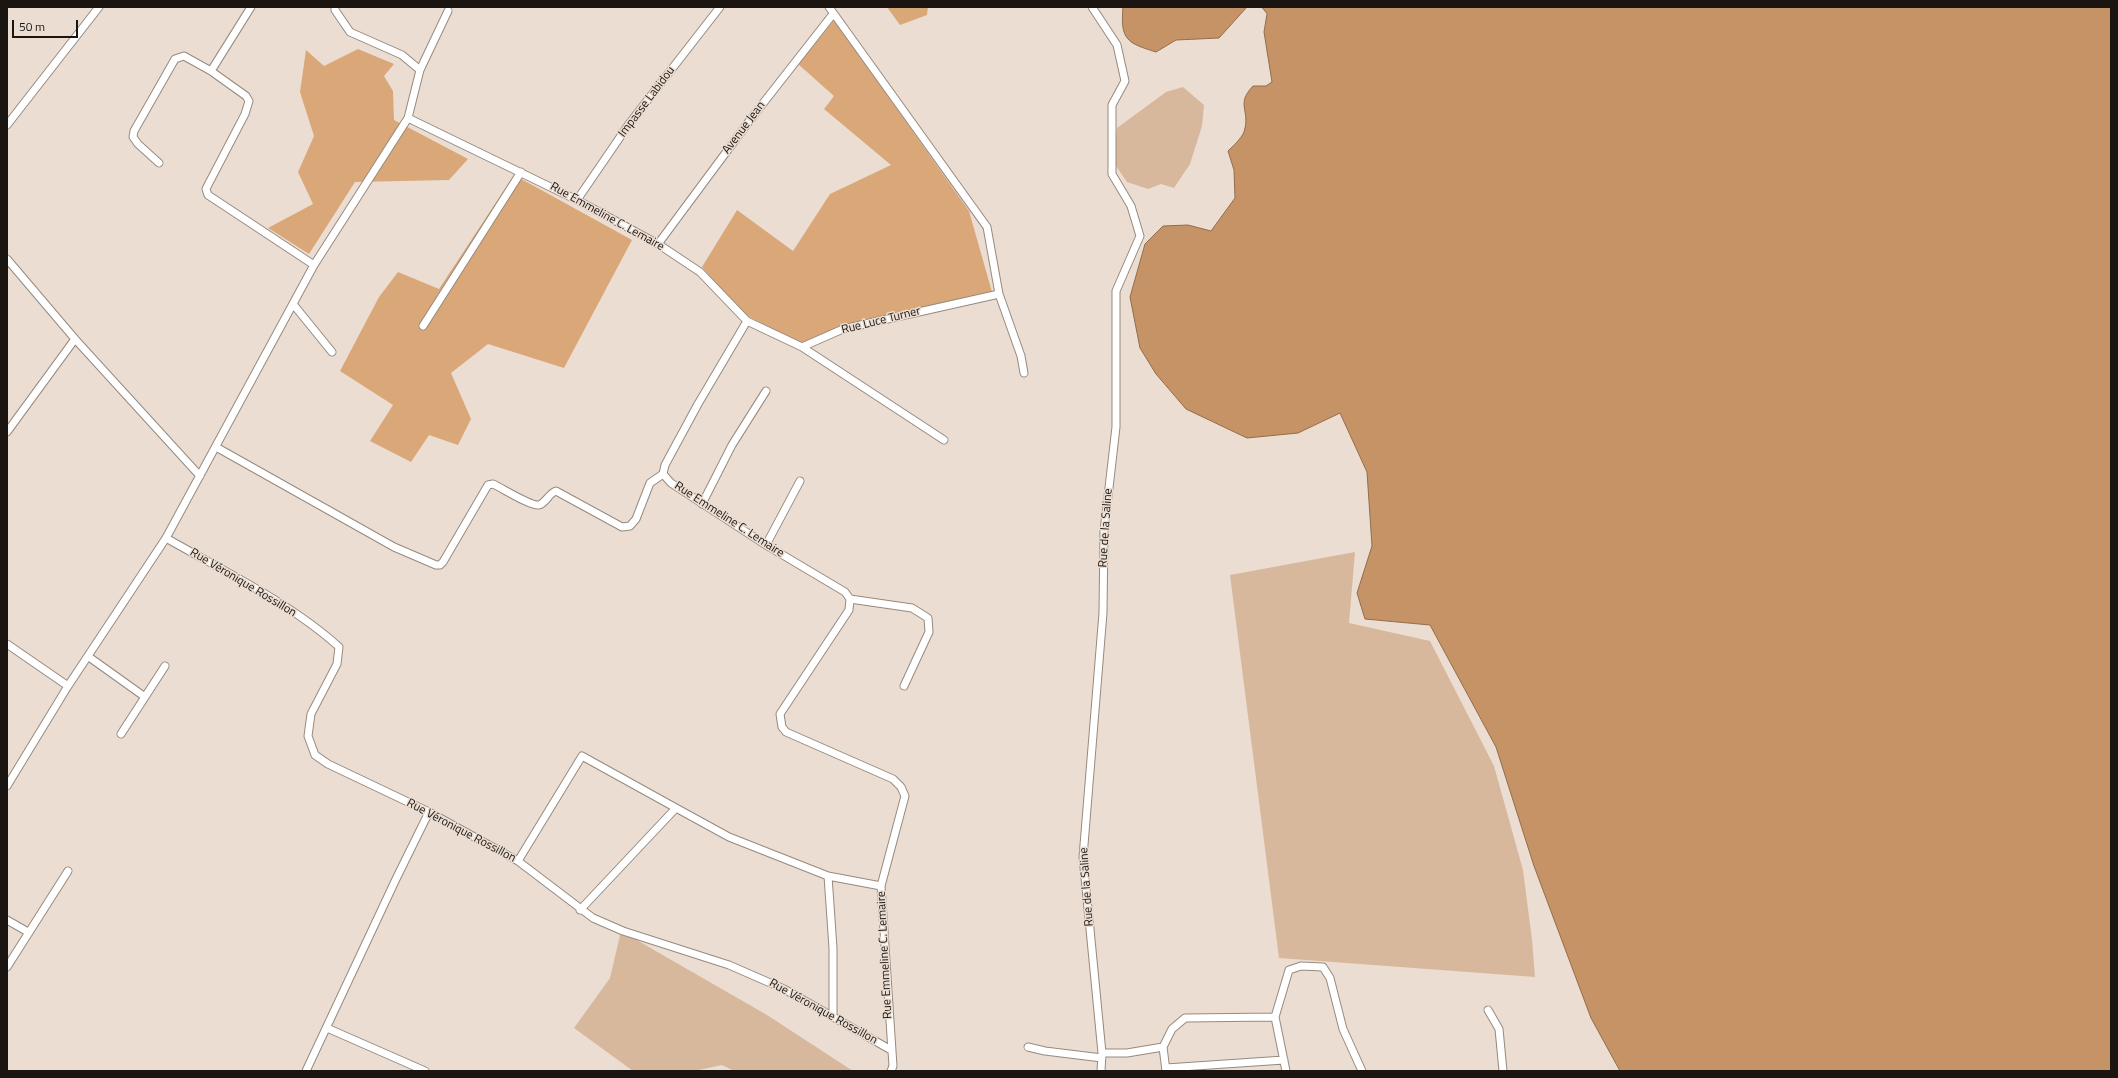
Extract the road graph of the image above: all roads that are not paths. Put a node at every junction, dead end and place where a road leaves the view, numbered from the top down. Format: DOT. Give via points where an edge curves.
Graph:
graph roads {
  1 [pos="99,7"];
  2 [pos="251,7"];
  3 [pos="720,7"];
  4 [pos="829,7"];
  5 [pos="1092,7"];
  6 [pos="333,8"];
  7 [pos="448,11"];
  8 [pos="833,14"];
  9 [pos="420,70"];
  10 [pos="211,71"];
  11 [pos="408,118"];
  12 [pos="7,125"];
  13 [pos="159,163"];
  14 [pos="522,172"];
  15 [pos="577,200"];
  16 [pos="658,244"];
  17 [pos="7,259"];
  18 [pos="314,265"];
  19 [pos="999,294"];
  20 [pos="293,304"];
  21 [pos="747,321"];
  22 [pos="423,326"];
  23 [pos="76,339"];
  24 [pos="802,348"];
  25 [pos="332,352"];
  26 [pos="1024,373"];
  27 [pos="766,391"];
  28 [pos="7,432"];
  29 [pos="944,440"];
  30 [pos="216,447"];
  31 [pos="664,474"];
  32 [pos="200,476"];
  33 [pos="800,481"];
  34 [pos="702,504"];
  35 [pos="166,538"];
  36 [pos="766,545"];
  37 [pos="850,599"];
  38 [pos="7,644"];
  39 [pos="89,656"];
  40 [pos="165,666"];
  41 [pos="68,686"];
  42 [pos="904,686"];
  43 [pos="145,697"];
  44 [pos="121,734"];
  45 [pos="7,786"];
  46 [pos="676,808"];
  47 [pos="429,812"];
  48 [pos="518,861"];
  49 [pos="68,871"];
  50 [pos="828,876"];
  51 [pos="881,886"];
  52 [pos="580,910"];
  53 [pos="7,920"];
  54 [pos="28,932"];
  55 [pos="7,968"];
  56 [pos="1488,1010"];
  57 [pos="833,1017"];
  58 [pos="1275,1018"];
  59 [pos="327,1028"];
  60 [pos="1028,1047"];
  61 [pos="1163,1047"];
  62 [pos="891,1050"];
  63 [pos="1102,1056"];
  64 [pos="1284,1060"];
  65 [pos="1166,1069"];
  66 [pos="306,1071"];
  67 [pos="425,1071"];
  68 [pos="891,1071"];
  69 [pos="1101,1071"];
  70 [pos="1286,1071"];
  71 [pos="1362,1071"];
  72 [pos="1503,1071"];
  1 -- 12 [label="street"];
  2 -- 10 [label="street"];
  3 -- 15 [label="street, Impasse Labidou" via="629,124"];
  4 -- 8 [label="street"];
  5 -- 63 [label="street, Rue de la Saline" via="1118,45 1124,81 1112,105 1112,174 1131,206 1140,236 1116,291 1116,427 1104,531 1103,613 1083,857"];
  6 -- 9 [label="street" via="350,32 402,55"];
  7 -- 9 [label="street"];
  8 -- 16 [label="street, Avenue Jean"];
  8 -- 19 [label="street" via="987,227"];
  9 -- 11 [label="street"];
  10 -- 13 [label="street" via="184,56 179,56 138,121 133,137"];
  10 -- 18 [label="street" via="246,96 249,101 245,114 206,189 208,195"];
  11 -- 14 [label="street, Rue Emmeline C. Lemaire"];
  11 -- 18 [label="street"];
  14 -- 15 [label="street, Rue Emmeline C. Lemaire"];
  14 -- 22 [label="street"];
  15 -- 16 [label="street, Rue Emmeline C. Lemaire"];
  16 -- 21 [label="street, Rue Emmeline C. Lemaire" via="700,272"];
  17 -- 23 [label="street"];
  18 -- 20 [label="street"];
  19 -- 24 [label="street, Rue Luce Turner" via="843,329"];
  19 -- 26 [label="street" via="1022,356"];
  20 -- 25 [label="street"];
  20 -- 30 [label="street"];
  21 -- 24 [label="street"];
  21 -- 31 [label="street, Rue Emmeline C. Lemaire" via="698,404 665,465"];
  23 -- 28 [label="street"];
  23 -- 32 [label="street"];
  24 -- 29 [label="street"];
  27 -- 34 [label="street" via="732,445"];
  30 -- 31 [label="street" via="394,547 436,565 443,562 488,484 493,484 533,504 543,502 556,491 622,527 630,526 636,519 650,483"];
  30 -- 32 [label="street"];
  31 -- 34 [label="street, Rue Emmeline C. Lemaire" via="671,483"];
  32 -- 35 [label="street"];
  33 -- 36 [label="street"];
  34 -- 36 [label="street, Rue Emmeline C. Lemaire"];
  35 -- 39 [label="street"];
  35 -- 47 [label="street, Rue Véronique Rossillon" via="287,608 339,647 337,664 311,714 308,736 315,755 328,764"];
  36 -- 37 [label="street, Rue Emmeline C. Lemaire" via="845,592"];
  37 -- 42 [label="street" via="912,608 928,618 929,632"];
  37 -- 51 [label="street, Rue Emmeline C. Lemaire" via="849,610 780,714 782,727 786,732 893,779 901,787 905,796"];
  38 -- 41 [label="street"];
  39 -- 41 [label="street"];
  39 -- 43 [label="street"];
  40 -- 43 [label="street"];
  41 -- 45 [label="street"];
  43 -- 44 [label="street"];
  46 -- 48 [label="street" via="582,756"];
  46 -- 50 [label="street" via="729,837"];
  46 -- 52 [label="street"];
  47 -- 48 [label="street, Rue Véronique Rossillon"];
  47 -- 59 [label="street"];
  48 -- 52 [label="street, Rue Véronique Rossillon"];
  49 -- 54 [label="street"];
  50 -- 51 [label="street"];
  50 -- 57 [label="street" via="833,948"];
  51 -- 62 [label="street, Rue Emmeline C. Lemaire"];
  52 -- 57 [label="street, Rue Véronique Rossillon" via="623,931 729,966 784,989"];
  53 -- 54 [label="street"];
  54 -- 55 [label="street"];
  56 -- 72 [label="street" via="1499,1028"];
  57 -- 62 [label="street, Rue Véronique Rossillon"];
  58 -- 61 [label="street" via="1185,1018 1172,1029"];
  58 -- 64 [label="street"];
  58 -- 71 [label="street" via="1289,970 1301,966 1323,967 1330,978 1342,1029"];
  59 -- 66 [label="street"];
  59 -- 67 [label="street"];
  60 -- 63 [label="street"];
  61 -- 63 [label="street"];
  61 -- 65 [label="street"];
  62 -- 68 [label="street, Rue Emmeline C. Lemaire"];
  63 -- 69 [label="street, Rue de la Saline"];
  64 -- 65 [label="street"];
  64 -- 70 [label="street"];
}
